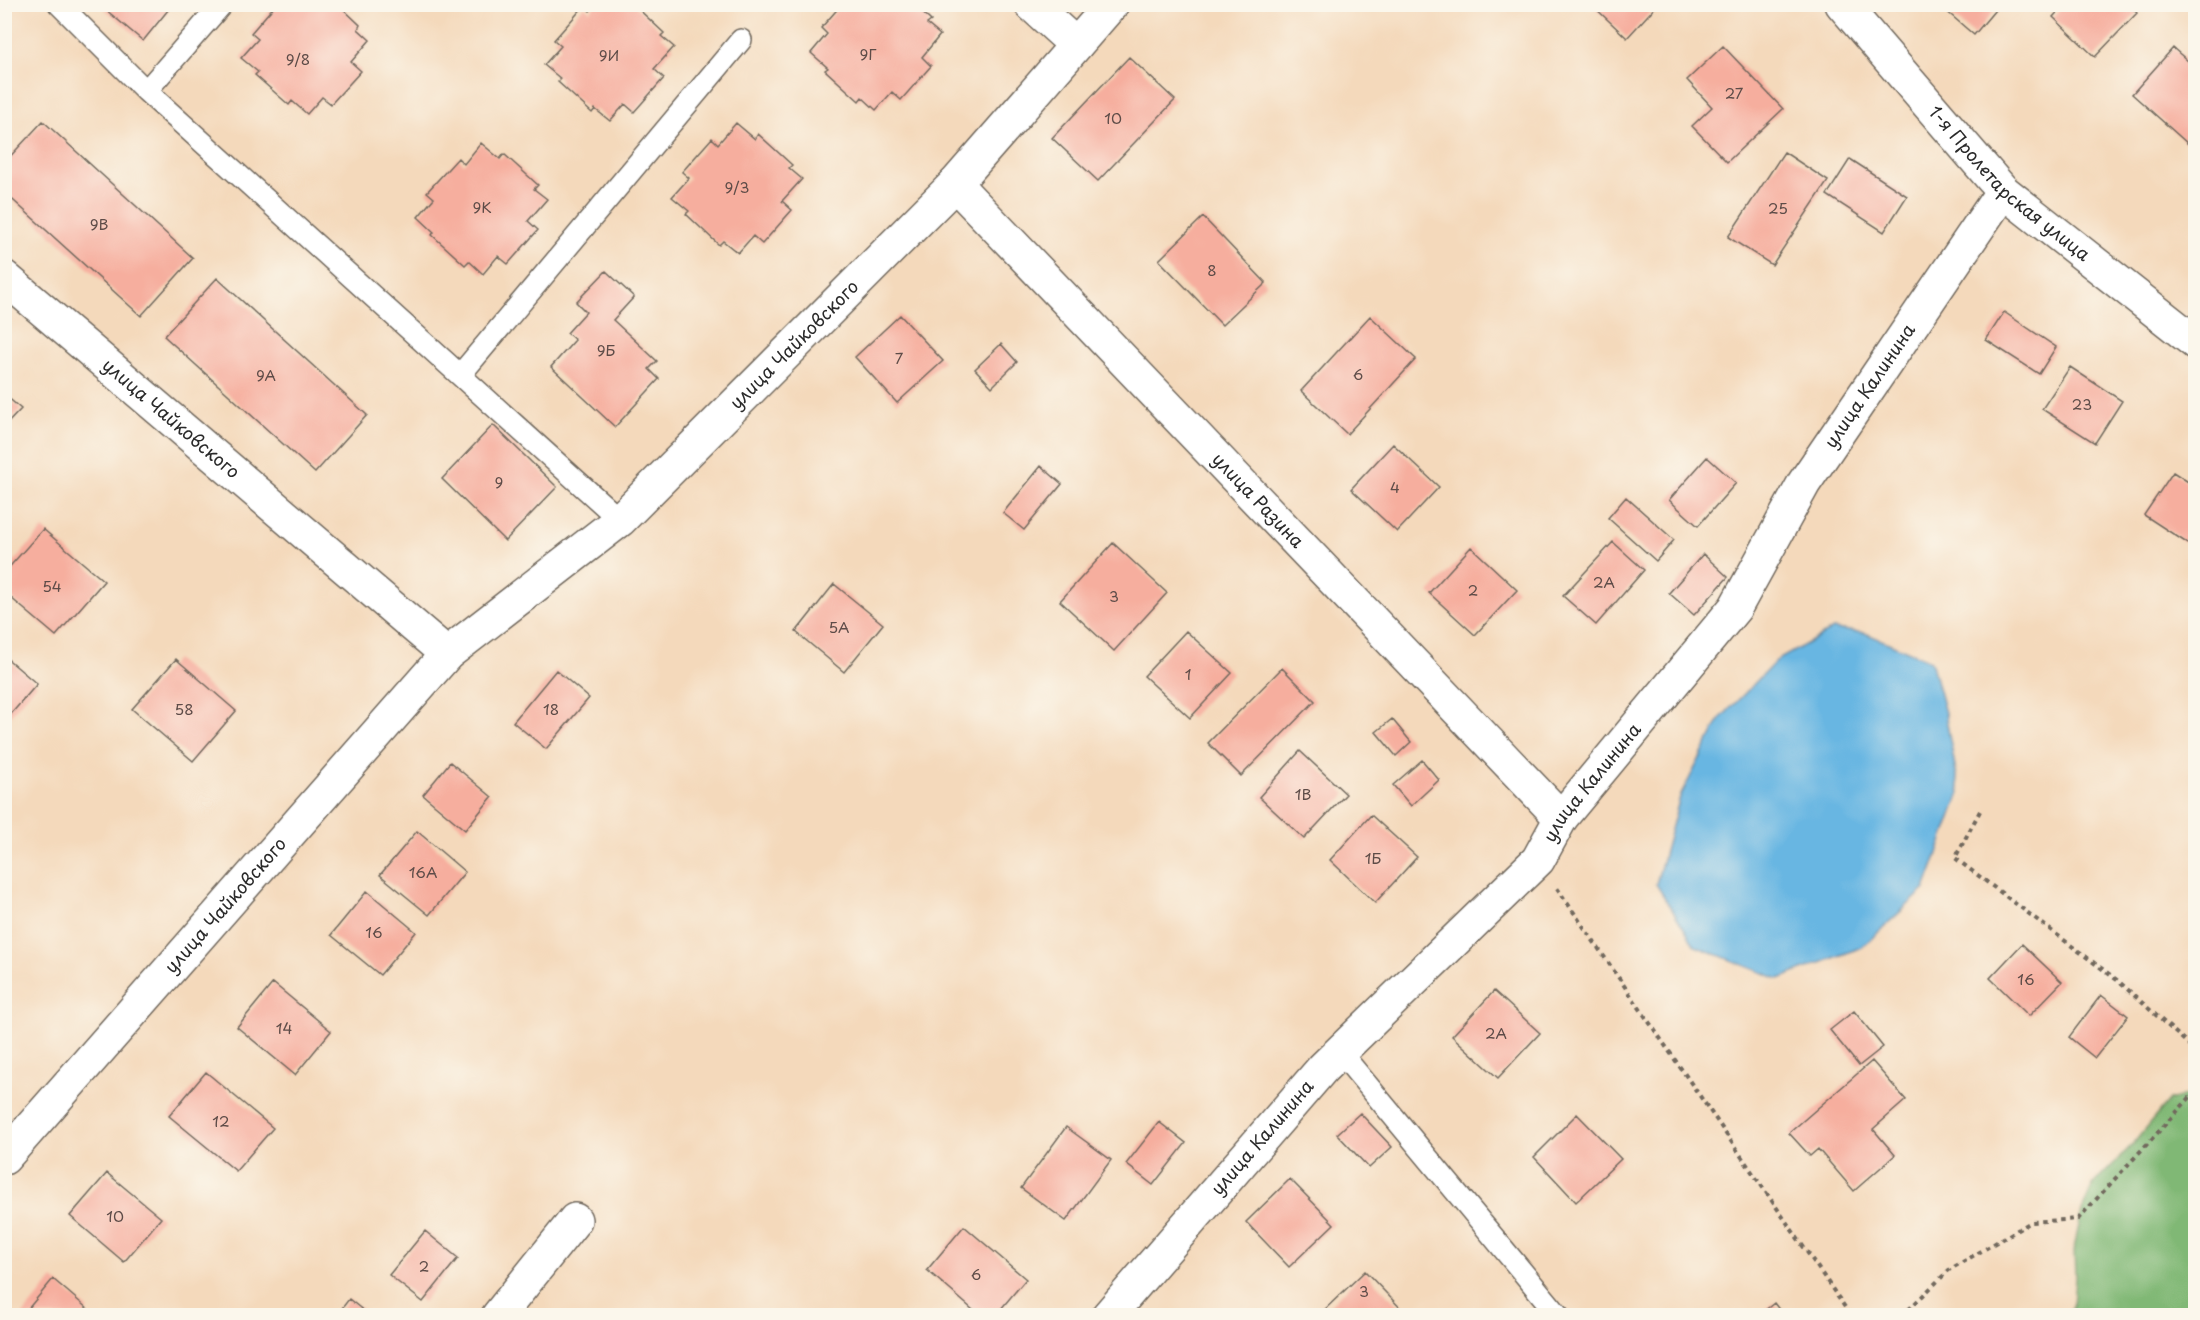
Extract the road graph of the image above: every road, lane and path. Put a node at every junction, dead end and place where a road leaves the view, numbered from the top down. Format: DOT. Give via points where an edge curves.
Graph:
graph roads {
  1 [pos="59,4"];
  2 [pos="222,4"];
  3 [pos="1030,4"];
  4 [pos="1112,4"];
  5 [pos="1842,4"];
  6 [pos="741,40"];
  7 [pos="1076,45"];
  8 [pos="146,91"];
  9 [pos="955,184"];
  10 [pos="2003,191"];
  11 [pos="4,277"];
  12 [pos="2196,343"];
  13 [pos="461,374"];
  14 [pos="620,520"];
  15 [pos="447,654"];
  16 [pos="1980,811"];
  17 [pos="1561,818"];
  18 [pos="1538,860"];
  19 [pos="2196,1051"];
  20 [pos="1340,1052"];
  21 [pos="2196,1091"];
  22 [pos="4,1158"];
  23 [pos="575,1220"];
  24 [pos="498,1316"];
  25 [pos="1108,1316"];
  26 [pos="1560,1316"];
  27 [pos="1851,1316"];
  28 [pos="1902,1316"];
  1 -- 8 [label="lane"];
  2 -- 8 [label="lane"];
  3 -- 7 [label="street"];
  4 -- 7 [label="street, улица Чайковского"];
  5 -- 10 [label="street, 1-я Пролетарская улица"];
  6 -- 13 [label="lane"];
  7 -- 9 [label="street, улица Чайковского"];
  8 -- 13 [label="lane"];
  9 -- 14 [label="street, улица Чайковского"];
  9 -- 17 [label="street, улица Разина"];
  10 -- 12 [label="street, 1-я Пролетарская улица"];
  10 -- 17 [label="street, улица Калинина" via="1804,483 1735,608"];
  11 -- 15 [label="street, улица Чайковского"];
  13 -- 14 [label="lane"];
  14 -- 15 [label="street, улица Чайковского"];
  15 -- 22 [label="street, улица Чайковского"];
  16 -- 19 [label="path" via="1955,858 2117,980"];
  17 -- 18 [label="street, улица Калинина"];
  18 -- 20 [label="street, улица Калинина"];
  18 -- 27 [label="path"];
  20 -- 25 [label="street, улица Калинина"];
  20 -- 26 [label="lane"];
  21 -- 28 [label="path" via="2078,1220 2031,1222 1949,1270"];
  23 -- 24 [label="street"];
}
